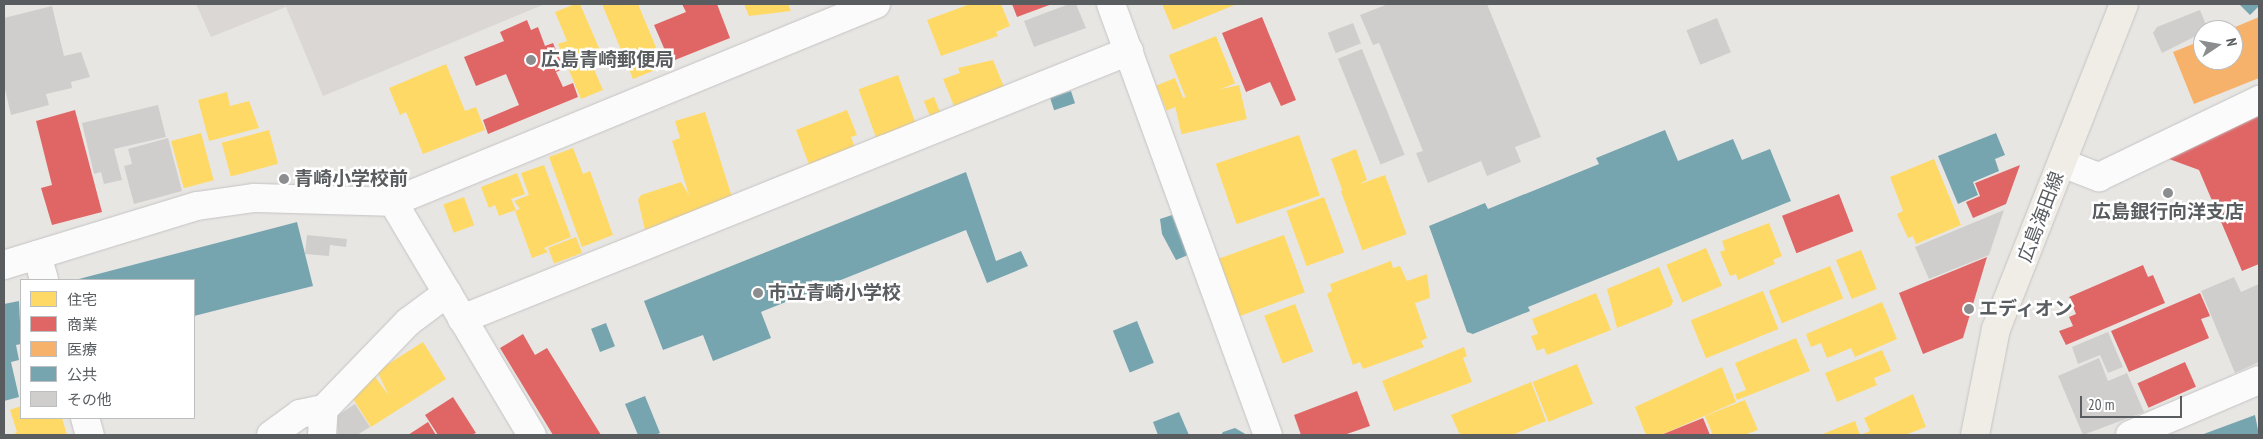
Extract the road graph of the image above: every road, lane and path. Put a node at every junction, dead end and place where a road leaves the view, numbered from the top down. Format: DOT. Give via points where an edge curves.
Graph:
graph roads {
  1 [pos="876,4"];
  2 [pos="1111,4"];
  3 [pos="2124,4"];
  4 [pos="1129,51"];
  5 [pos="2259,100"];
  6 [pos="2062,163"];
  7 [pos="394,202"];
  8 [pos="37,255"];
  9 [pos="4,264"];
  10 [pos="44,279"];
  11 [pos="447,293"];
  12 [pos="462,318"];
  13 [pos="2259,380"];
  14 [pos="85,419"];
  15 [pos="323,422"];
  16 [pos="90,435"];
  17 [pos="270,435"];
  18 [pos="532,435"];
  19 [pos="1268,435"];
  20 [pos="1975,435"];
  21 [pos="2130,435"];
  1 -- 7 [label="street"];
  2 -- 4 [label="street"];
  3 -- 6 [label="main road, 広島海田線"];
  4 -- 12 [label="street"];
  4 -- 19 [label="street"];
  5 -- 6 [label="street" via="2098,177"];
  6 -- 20 [label="main road, 広島海田線" via="1996,329"];
  7 -- 8 [label="street" via="281,198 206,205"];
  7 -- 11 [label="street"];
  8 -- 9 [label="street"];
  8 -- 10 [label="street"];
  11 -- 12 [label="street"];
  11 -- 15 [label="street" via="408,322"];
  12 -- 18 [label="street"];
  13 -- 21 [label="street"];
  14 -- 16 [label="street"];
  15 -- 17 [label="street" via="300,414"];
}
